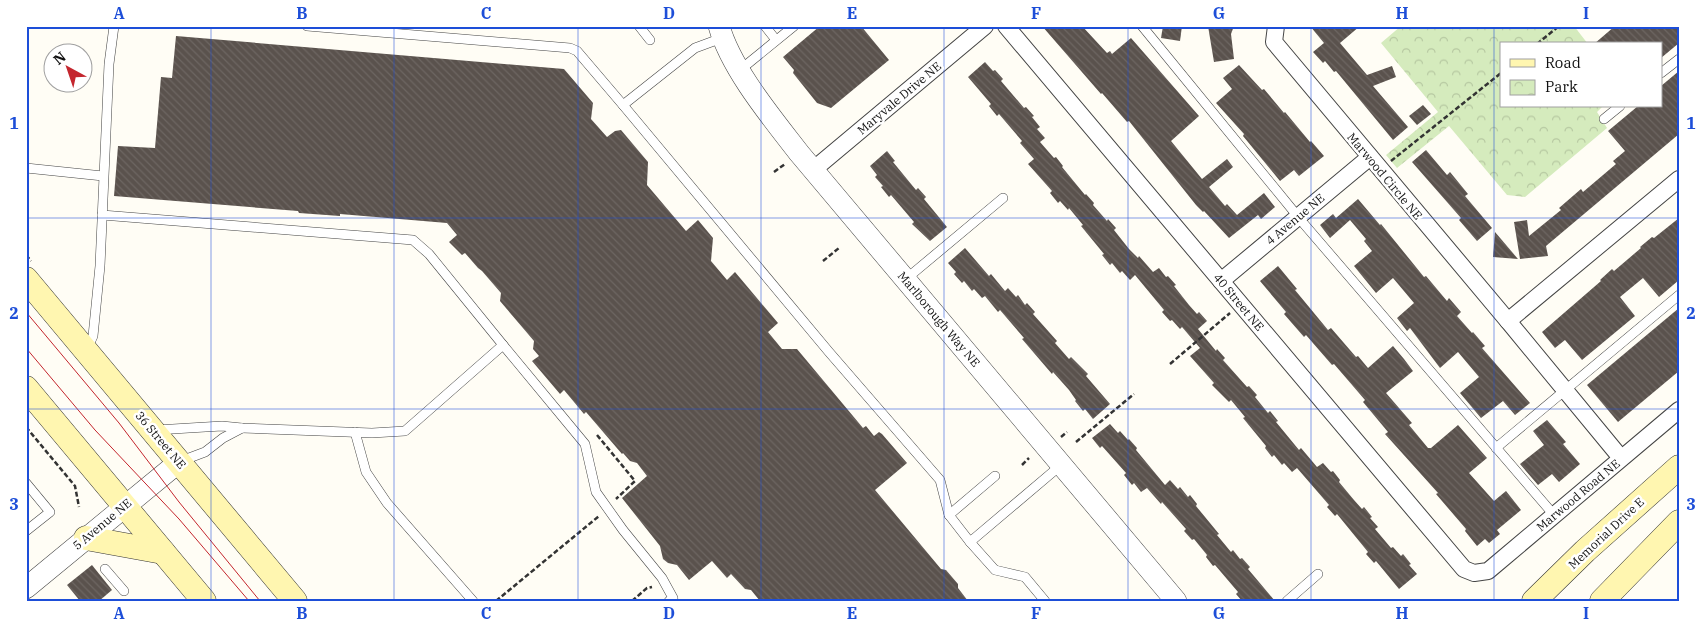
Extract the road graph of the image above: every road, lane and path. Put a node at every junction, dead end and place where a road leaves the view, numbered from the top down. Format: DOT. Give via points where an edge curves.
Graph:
graph roads {
  1 [pos="114,26"];
  2 [pos="307,26"];
  3 [pos="639,26"];
  4 [pos="765,26"];
  5 [pos="794,26"];
  6 [pos="985,26"];
  7 [pos="1006,26"];
  8 [pos="1142,26"];
  9 [pos="1276,26"];
  10 [pos="1559,26"];
  11 [pos="721,32"];
  12 [pos="650,40"];
  13 [pos="776,40"];
  14 [pos="1539,42"];
  15 [pos="1679,59"];
  16 [pos="740,70"];
  17 [pos="1662,72"];
  18 [pos="1500,74"];
  19 [pos="623,105"];
  20 [pos="1618,108"];
  21 [pos="1604,119"];
  22 [pos="1370,157"];
  23 [pos="788,161"];
  24 [pos="26,168"];
  25 [pos="813,170"];
  26 [pos="1381,170"];
  27 [pos="774,172"];
  28 [pos="103,176"];
  29 [pos="1679,178"];
  30 [pos="1003,198"];
  31 [pos="102,215"];
  32 [pos="1298,216"];
  33 [pos="839,248"];
  34 [pos="823,261"];
  35 [pos="26,279"];
  36 [pos="906,279"];
  37 [pos="1221,280"];
  38 [pos="1679,295"];
  39 [pos="1240,304"];
  40 [pos="1508,321"];
  41 [pos="503,345"];
  42 [pos="86,350"];
  43 [pos="1170,364"];
  44 [pos="26,388"];
  45 [pos="1566,390"];
  46 [pos="1134,394"];
  47 [pos="1679,410"];
  48 [pos="26,427"];
  49 [pos="242,428"];
  50 [pos="153,431"];
  51 [pos="355,432"];
  52 [pos="1067,432"];
  53 [pos="597,435"];
  54 [pos="1060,438"];
  55 [pos="1076,442"];
  56 [pos="1496,448"];
  57 [pos="1029,458"];
  58 [pos="1621,458"];
  59 [pos="179,462"];
  60 [pos="1022,465"];
  61 [pos="1061,465"];
  62 [pos="1679,467"];
  63 [pos="994,476"];
  64 [pos="26,483"];
  65 [pos="616,499"];
  66 [pos="125,506"];
  67 [pos="79,507"];
  68 [pos="600,515"];
  69 [pos="1554,515"];
  70 [pos="948,516"];
  71 [pos="1679,522"];
  72 [pos="26,531"];
  73 [pos="86,538"];
  74 [pos="970,542"];
  75 [pos="163,552"];
  76 [pos="105,569"];
  77 [pos="1474,573"];
  78 [pos="1318,574"];
  79 [pos="652,587"];
  80 [pos="26,588"];
  81 [pos="124,591"];
  82 [pos="672,600"];
  83 [pos="204,601"];
  84 [pos="295,601"];
  85 [pos="473,601"];
  86 [pos="496,601"];
  87 [pos="632,601"];
  88 [pos="1045,601"];
  89 [pos="1176,601"];
  90 [pos="1287,601"];
  91 [pos="1534,601"];
  92 [pos="1602,601"];
  1 -- 28 [label="lane"];
  2 -- 19 [label="lane" via="570,48 577,51"];
  3 -- 12 [label="lane"];
  4 -- 13 [label="lane"];
  5 -- 13 [label="lane"];
  6 -- 25 [label="street, Maryvale Drive NE"];
  7 -- 37 [label="street, 40 Street NE"];
  8 -- 32 [label="lane"];
  9 -- 22 [label="street, Marwood Circle NE" via="1274,42"];
  10 -- 14 [label="path"];
  11 -- 16 [label="street, Marlborough Way NE"];
  11 -- 19 [label="lane" via="695,48"];
  13 -- 16 [label="lane"];
  15 -- 17 [label="lane"];
  16 -- 25 [label="street, Marlborough Way NE" via="766,110"];
  18 -- 26 [label="path"];
  19 -- 70 [label="lane" via="940,480"];
  20 -- 21 [label="lane"];
  22 -- 26 [label="street, Marwood Circle NE"];
  22 -- 32 [label="street, 4 Avenue NE"];
  23 -- 27 [label="path"];
  24 -- 28 [label="lane"];
  25 -- 36 [label="street, Marlborough Way NE"];
  26 -- 40 [label="street, Marwood Circle NE"];
  28 -- 31 [label="lane"];
  29 -- 40 [label="street"];
  30 -- 36 [label="lane"];
  31 -- 41 [label="lane" via="413,240 424,248"];
  31 -- 42 [label="lane" via="92,336"];
  32 -- 37 [label="street, 4 Avenue NE"];
  32 -- 56 [label="lane"];
  33 -- 34 [label="path"];
  35 -- 42 [label="main road, 36 Street NE"];
  36 -- 61 [label="street, Marlborough Way NE"];
  37 -- 39 [label="street, 40 Street NE"];
  38 -- 45 [label="lane"];
  39 -- 43 [label="path"];
  39 -- 77 [label="street, 40 Street NE" via="1464,569"];
  40 -- 45 [label="street, Marwood Circle NE"];
  41 -- 51 [label="lane" via="405,431"];
  41 -- 82 [label="lane" via="585,444 596,492 662,578"];
  42 -- 50 [label="main road, 36 Street NE"];
  44 -- 66 [label="main road"];
  45 -- 56 [label="lane"];
  45 -- 58 [label="street, Marwood Circle NE"];
  46 -- 55 [label="path"];
  47 -- 58 [label="street, Marwood Road NE"];
  48 -- 67 [label="path" via="75,486"];
  49 -- 50 [label="lane" via="222,426"];
  49 -- 51 [label="lane"];
  49 -- 59 [label="lane" via="205,452"];
  50 -- 59 [label="main road, 36 Street NE"];
  51 -- 85 [label="lane" via="366,472 387,503"];
  52 -- 54 [label="path"];
  53 -- 65 [label="path" via="635,481"];
  56 -- 69 [label="lane"];
  57 -- 60 [label="path"];
  58 -- 69 [label="street, Marwood Road NE"];
  59 -- 66 [label="street, 5 Avenue NE"];
  59 -- 84 [label="main road, 36 Street NE"];
  61 -- 74 [label="lane"];
  61 -- 89 [label="street, Marlborough Way NE"];
  62 -- 91 [label="main road, Memorial Drive E"];
  63 -- 70 [label="lane"];
  64 -- 72 [label="lane" via="50,512"];
  66 -- 73 [label="street, 5 Avenue NE"];
  66 -- 75 [label="main road"];
  68 -- 86 [label="path"];
  69 -- 77 [label="street, Marwood Road NE" via="1488,571"];
  70 -- 74 [label="lane"];
  71 -- 92 [label="main road"];
  73 -- 75 [label="main road"];
  73 -- 80 [label="street, 5 Avenue NE"];
  74 -- 88 [label="lane" via="995,570 1025,577"];
  75 -- 83 [label="main road"];
  76 -- 81 [label="lane"];
  78 -- 90 [label="lane"];
  79 -- 87 [label="path"];
}
